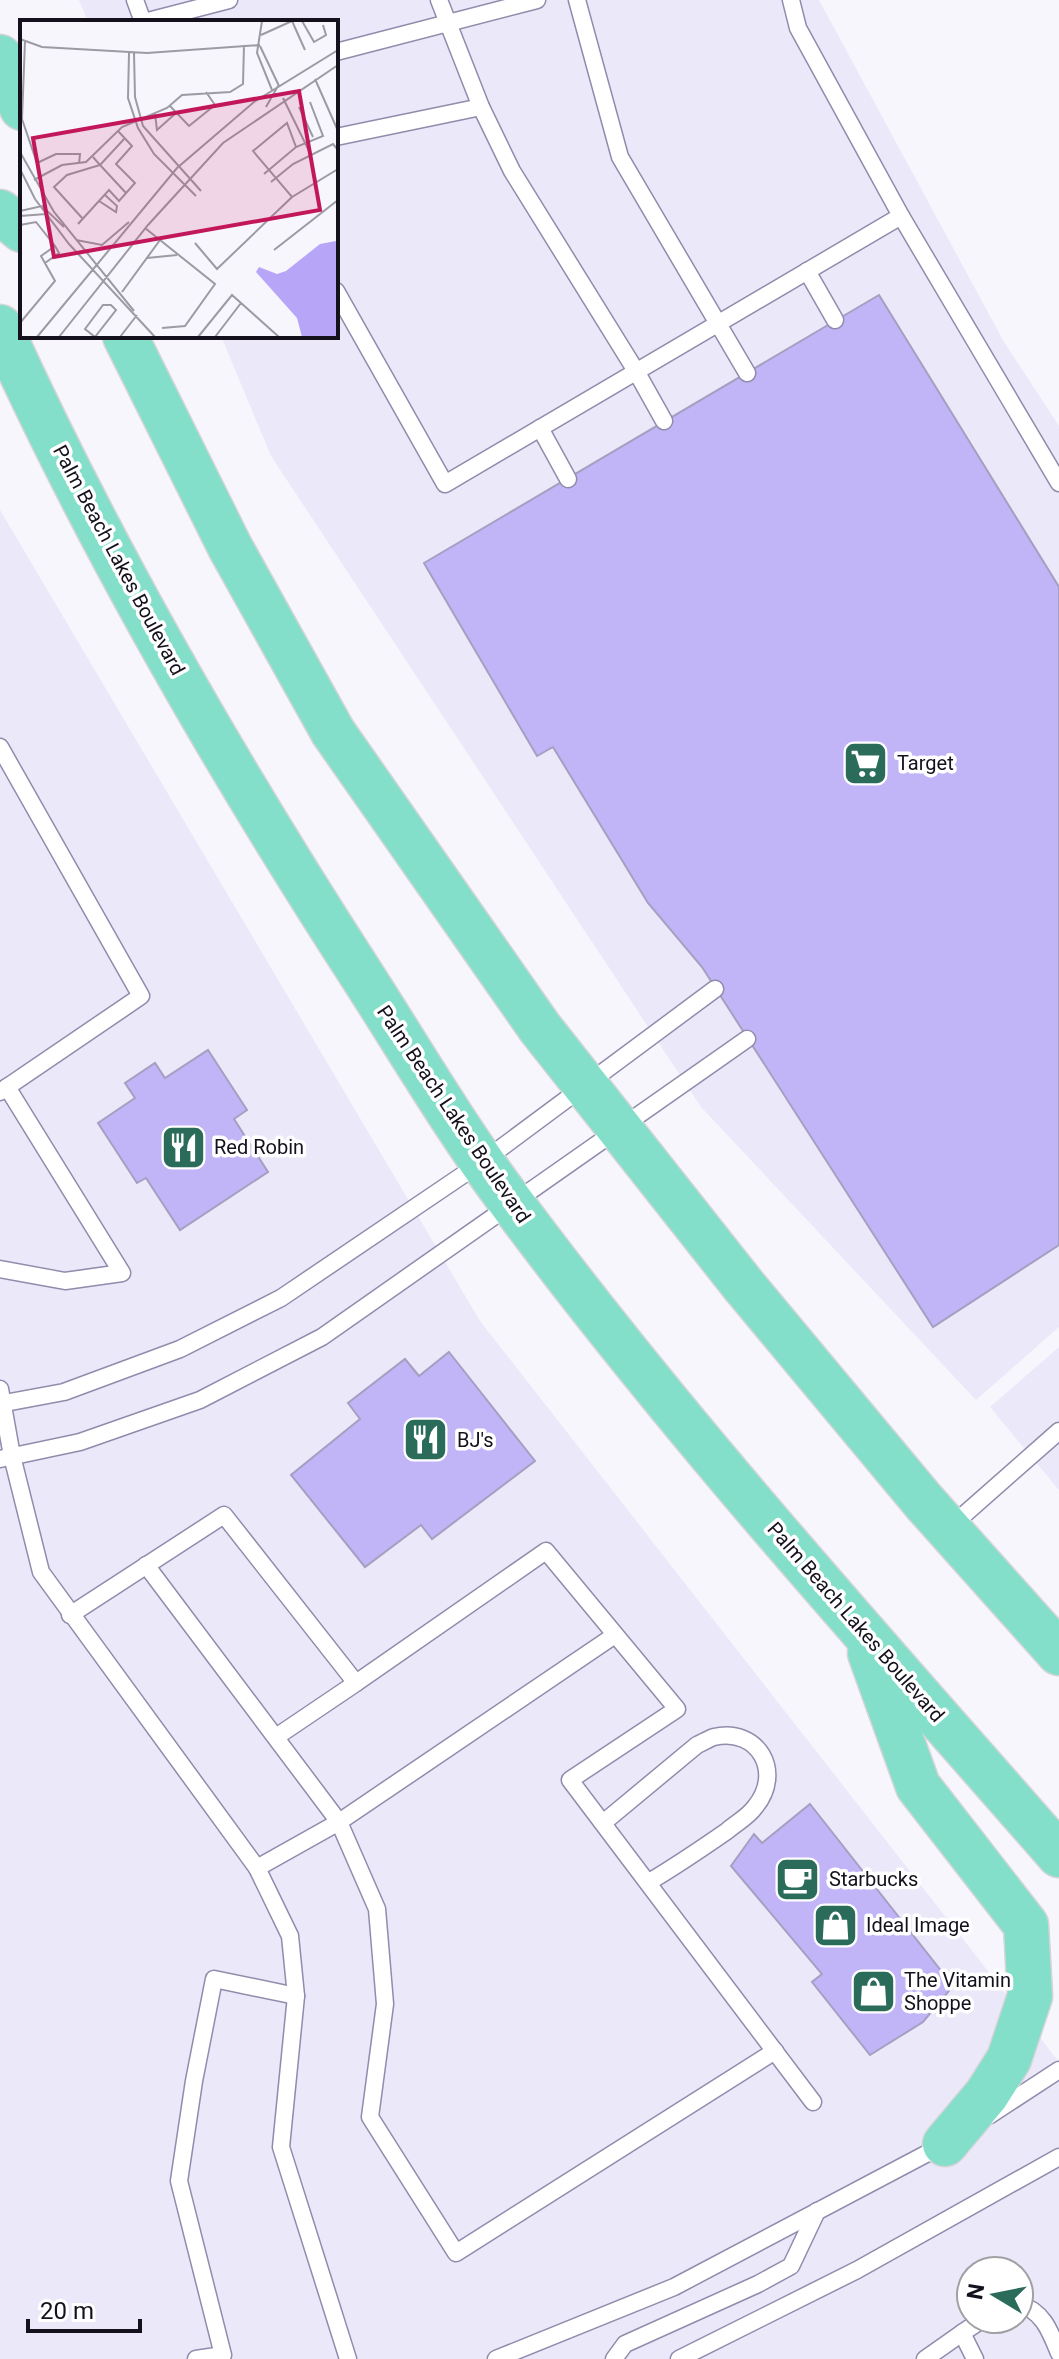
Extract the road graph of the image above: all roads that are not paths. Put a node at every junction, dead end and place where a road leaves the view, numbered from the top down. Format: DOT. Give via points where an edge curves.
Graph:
graph roads {
  1 [pos="135,0"];
  2 [pos="229,0"];
  3 [pos="439,0"];
  4 [pos="537,0"];
  5 [pos="577,0"];
  6 [pos="791,0"];
  7 [pos="142,20"];
  8 [pos="151,20"];
  9 [pos="447,24"];
  10 [pos="338,51"];
  11 [pos="0,57"];
  12 [pos="20,103"];
  13 [pos="481,107"];
  14 [pos="338,137"];
  15 [pos="0,212"];
  16 [pos="901,216"];
  17 [pos="20,228"];
  18 [pos="807,271"];
  19 [pos="338,295"];
  20 [pos="835,320"];
  21 [pos="719,322"];
  22 [pos="0,327"];
  23 [pos="126,344"];
  24 [pos="636,371"];
  25 [pos="747,373"];
  26 [pos="664,421"];
  27 [pos="540,428"];
  28 [pos="568,479"];
  29 [pos="1059,483"];
  30 [pos="0,747"];
  31 [pos="715,989"];
  32 [pos="747,1039"];
  33 [pos="584,1085"];
  34 [pos="4,1089"];
  35 [pos="620,1130"];
  36 [pos="482,1162"];
  37 [pos="512,1204"];
  38 [pos="0,1269"];
  39 [pos="1,1399"];
  40 [pos="1059,1431"];
  41 [pos="6,1458"];
  42 [pos="948,1530"];
  43 [pos="146,1565"];
  44 [pos="70,1615"];
  45 [pos="861,1629"];
  46 [pos="615,1635"];
  47 [pos="1059,1653"];
  48 [pos="356,1683"];
  49 [pos="276,1737"];
  50 [pos="339,1822"];
  51 [pos="603,1823"];
  52 [pos="1059,1855"];
  53 [pos="257,1868"];
  54 [pos="649,1882"];
  55 [pos="296,1996"];
  56 [pos="775,2051"];
  57 [pos="1059,2070"];
  58 [pos="813,2102"];
  59 [pos="945,2144"];
  60 [pos="1059,2157"];
  61 [pos="817,2211"];
  62 [pos="1035,2310"];
  63 [pos="959,2335"];
  64 [pos="963,2335"];
  65 [pos="1059,2353"];
  66 [pos="196,2359"];
  67 [pos="348,2359"];
  68 [pos="496,2359"];
  69 [pos="614,2359"];
  70 [pos="679,2359"];
  71 [pos="925,2359"];
  72 [pos="975,2359"];
  1 -- 7 [label="lane"];
  2 -- 8 [label="lane"];
  3 -- 9 [label="lane"];
  4 -- 9 [label="lane"];
  5 -- 21 [label="lane" via="620,157"];
  6 -- 16 [label="lane" via="798,28"];
  9 -- 10 [label="lane"];
  9 -- 13 [label="lane"];
  11 -- 12 [label="main road"];
  13 -- 14 [label="lane"];
  13 -- 24 [label="lane" via="512,171"];
  15 -- 17 [label="main road"];
  16 -- 18 [label="lane"];
  16 -- 29 [label="lane"];
  18 -- 20 [label="lane"];
  18 -- 21 [label="lane"];
  19 -- 27 [label="lane" via="445,484"];
  21 -- 24 [label="lane"];
  21 -- 25 [label="lane"];
  22 -- 36 [label="main road, Palm Beach Lakes Boulevard" via="33,400 232,769"];
  23 -- 33 [label="main road" via="333,732"];
  24 -- 26 [label="lane"];
  24 -- 27 [label="lane"];
  27 -- 28 [label="lane"];
  30 -- 34 [label="lane" via="141,996"];
  31 -- 33 [label="lane"];
  32 -- 35 [label="lane"];
  33 -- 35 [label="main road"];
  33 -- 36 [label="lane"];
  34 -- 38 [label="lane" via="122,1273 65,1281"];
  35 -- 37 [label="lane"];
  35 -- 42 [label="main road"];
  36 -- 37 [label="main road, Palm Beach Lakes Boulevard"];
  36 -- 39 [label="lane" via="281,1298 180,1349 64,1392"];
  37 -- 41 [label="lane" via="322,1337 200,1400 80,1442"];
  37 -- 45 [label="main road, Palm Beach Lakes Boulevard" via="718,1465"];
  39 -- 41 [label="lane"];
  40 -- 42 [label="lane"];
  41 -- 44 [label="lane" via="41,1572"];
  42 -- 47 [label="main road"];
  43 -- 44 [label="lane"];
  43 -- 48 [label="lane" via="224,1515"];
  43 -- 49 [label="lane"];
  44 -- 53 [label="lane"];
  45 -- 52 [label="main road, Palm Beach Lakes Boulevard"];
  45 -- 59 [label="main road" via="918,1786 1026,1925 1030,1996 1009,2059"];
  46 -- 48 [label="lane" via="546,1551"];
  46 -- 50 [label="lane"];
  46 -- 51 [label="lane" via="677,1709 570,1780"];
  48 -- 49 [label="lane"];
  49 -- 50 [label="lane"];
  50 -- 53 [label="lane"];
  50 -- 56 [label="lane" via="377,1909 385,2004 370,2117 456,2253"];
  51 -- 54 [label="lane"];
  51 -- 54 [label="lane" via="697,1745 715,1737 751,1743 764,1757 769,1778 752,1811"];
  53 -- 55 [label="lane" via="290,1936"];
  54 -- 56 [label="lane"];
  55 -- 66 [label="lane" via="214,1979 179,2181 223,2355"];
  55 -- 67 [label="lane" via="281,2147"];
  56 -- 58 [label="lane"];
  57 -- 59 [label="lane"];
  59 -- 61 [label="lane"];
  60 -- 70 [label="lane" via="857,2270"];
  61 -- 68 [label="lane" via="674,2287"];
  61 -- 69 [label="lane" via="791,2266 625,2344"];
  62 -- 65 [label="lane"];
  63 -- 71 [label="lane"];
  64 -- 72 [label="lane"];
}
